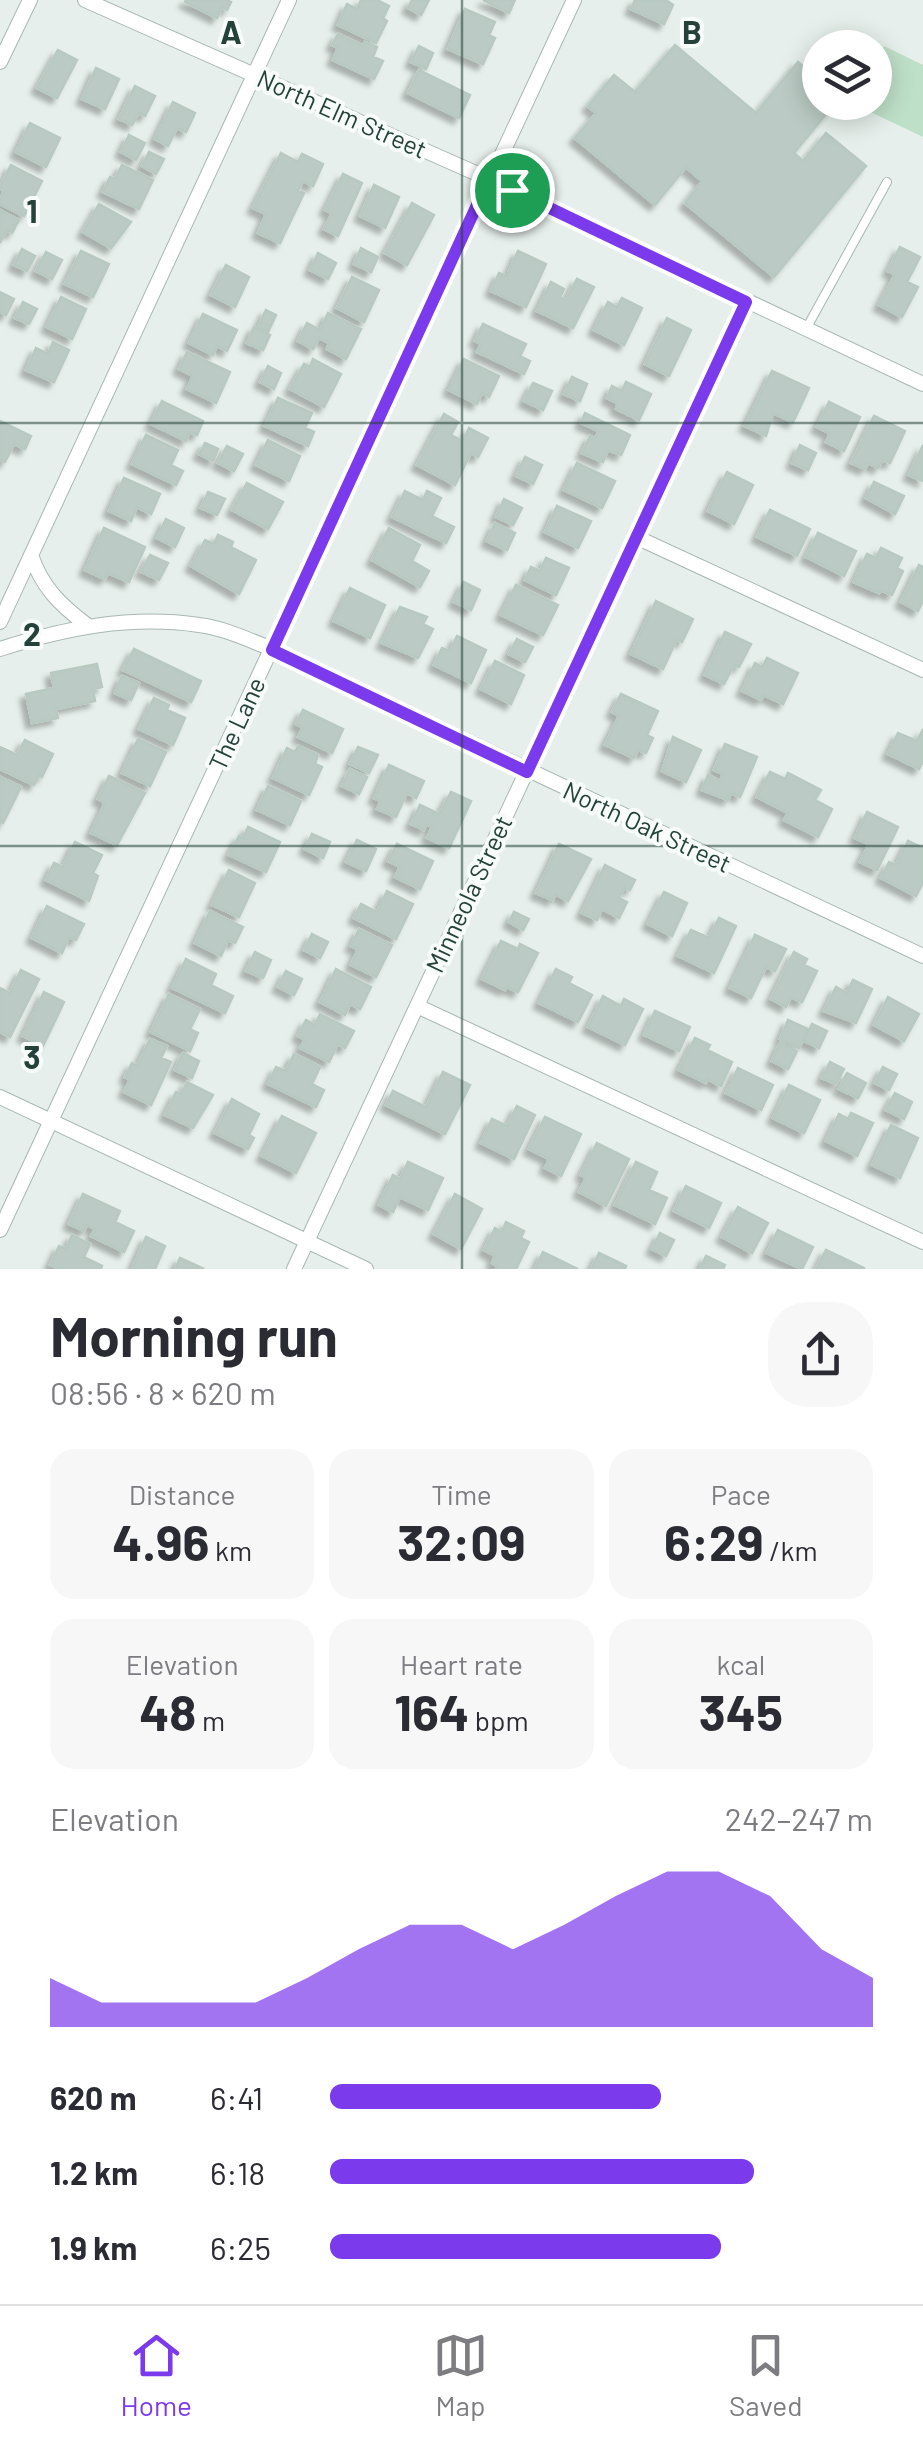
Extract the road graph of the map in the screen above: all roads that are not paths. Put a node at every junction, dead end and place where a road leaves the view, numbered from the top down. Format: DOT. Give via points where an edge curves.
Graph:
graph roads {
  1 [pos="30,0"];
  2 [pos="85,0"];
  3 [pos="289,0"];
  4 [pos="574,0"];
  5 [pos="0,62"];
  6 [pos="254,76"];
  7 [pos="489,179"];
  8 [pos="888,182"];
  9 [pos="746,302"];
  10 [pos="806,330"];
  11 [pos="923,384"];
  12 [pos="636,536"];
  13 [pos="32,555"];
  14 [pos="0,622"];
  15 [pos="87,625"];
  16 [pos="0,649"];
  17 [pos="272,650"];
  18 [pos="923,670"];
  19 [pos="527,772"];
  20 [pos="923,956"];
  21 [pos="417,1006"];
  22 [pos="0,1097"];
  23 [pos="51,1121"];
  24 [pos="0,1230"];
  25 [pos="306,1241"];
  26 [pos="923,1242"];
  27 [pos="294,1269"];
  28 [pos="366,1269"];
  1 -- 5 [label="street"];
  2 -- 6 [label="street, North Elm Street"];
  3 -- 6 [label="street"];
  4 -- 7 [label="street, The Lane"];
  6 -- 7 [label="street, North Elm Street"];
  6 -- 13 [label="street"];
  7 -- 9 [label="street, North Elm Street"];
  7 -- 17 [label="street, The Lane"];
  8 -- 10 [label="lane"];
  9 -- 10 [label="street, North Elm Street"];
  9 -- 12 [label="street, Minneola Street"];
  10 -- 11 [label="street, North Elm Street"];
  12 -- 18 [label="street"];
  12 -- 19 [label="street, Minneola Street"];
  13 -- 14 [label="street"];
  13 -- 15 [label="street" via="48,590"];
  15 -- 16 [label="street, North Oak Street"];
  15 -- 17 [label="street, North Oak Street" via="201,625"];
  17 -- 19 [label="street, North Oak Street"];
  17 -- 23 [label="street, The Lane"];
  19 -- 20 [label="street, North Oak Street"];
  19 -- 21 [label="street, Minneola Street"];
  21 -- 25 [label="street, Minneola Street"];
  21 -- 26 [label="street"];
  22 -- 23 [label="street"];
  23 -- 24 [label="street, The Lane"];
  23 -- 25 [label="street"];
  25 -- 27 [label="street, Minneola Street"];
  25 -- 28 [label="street"];
}
